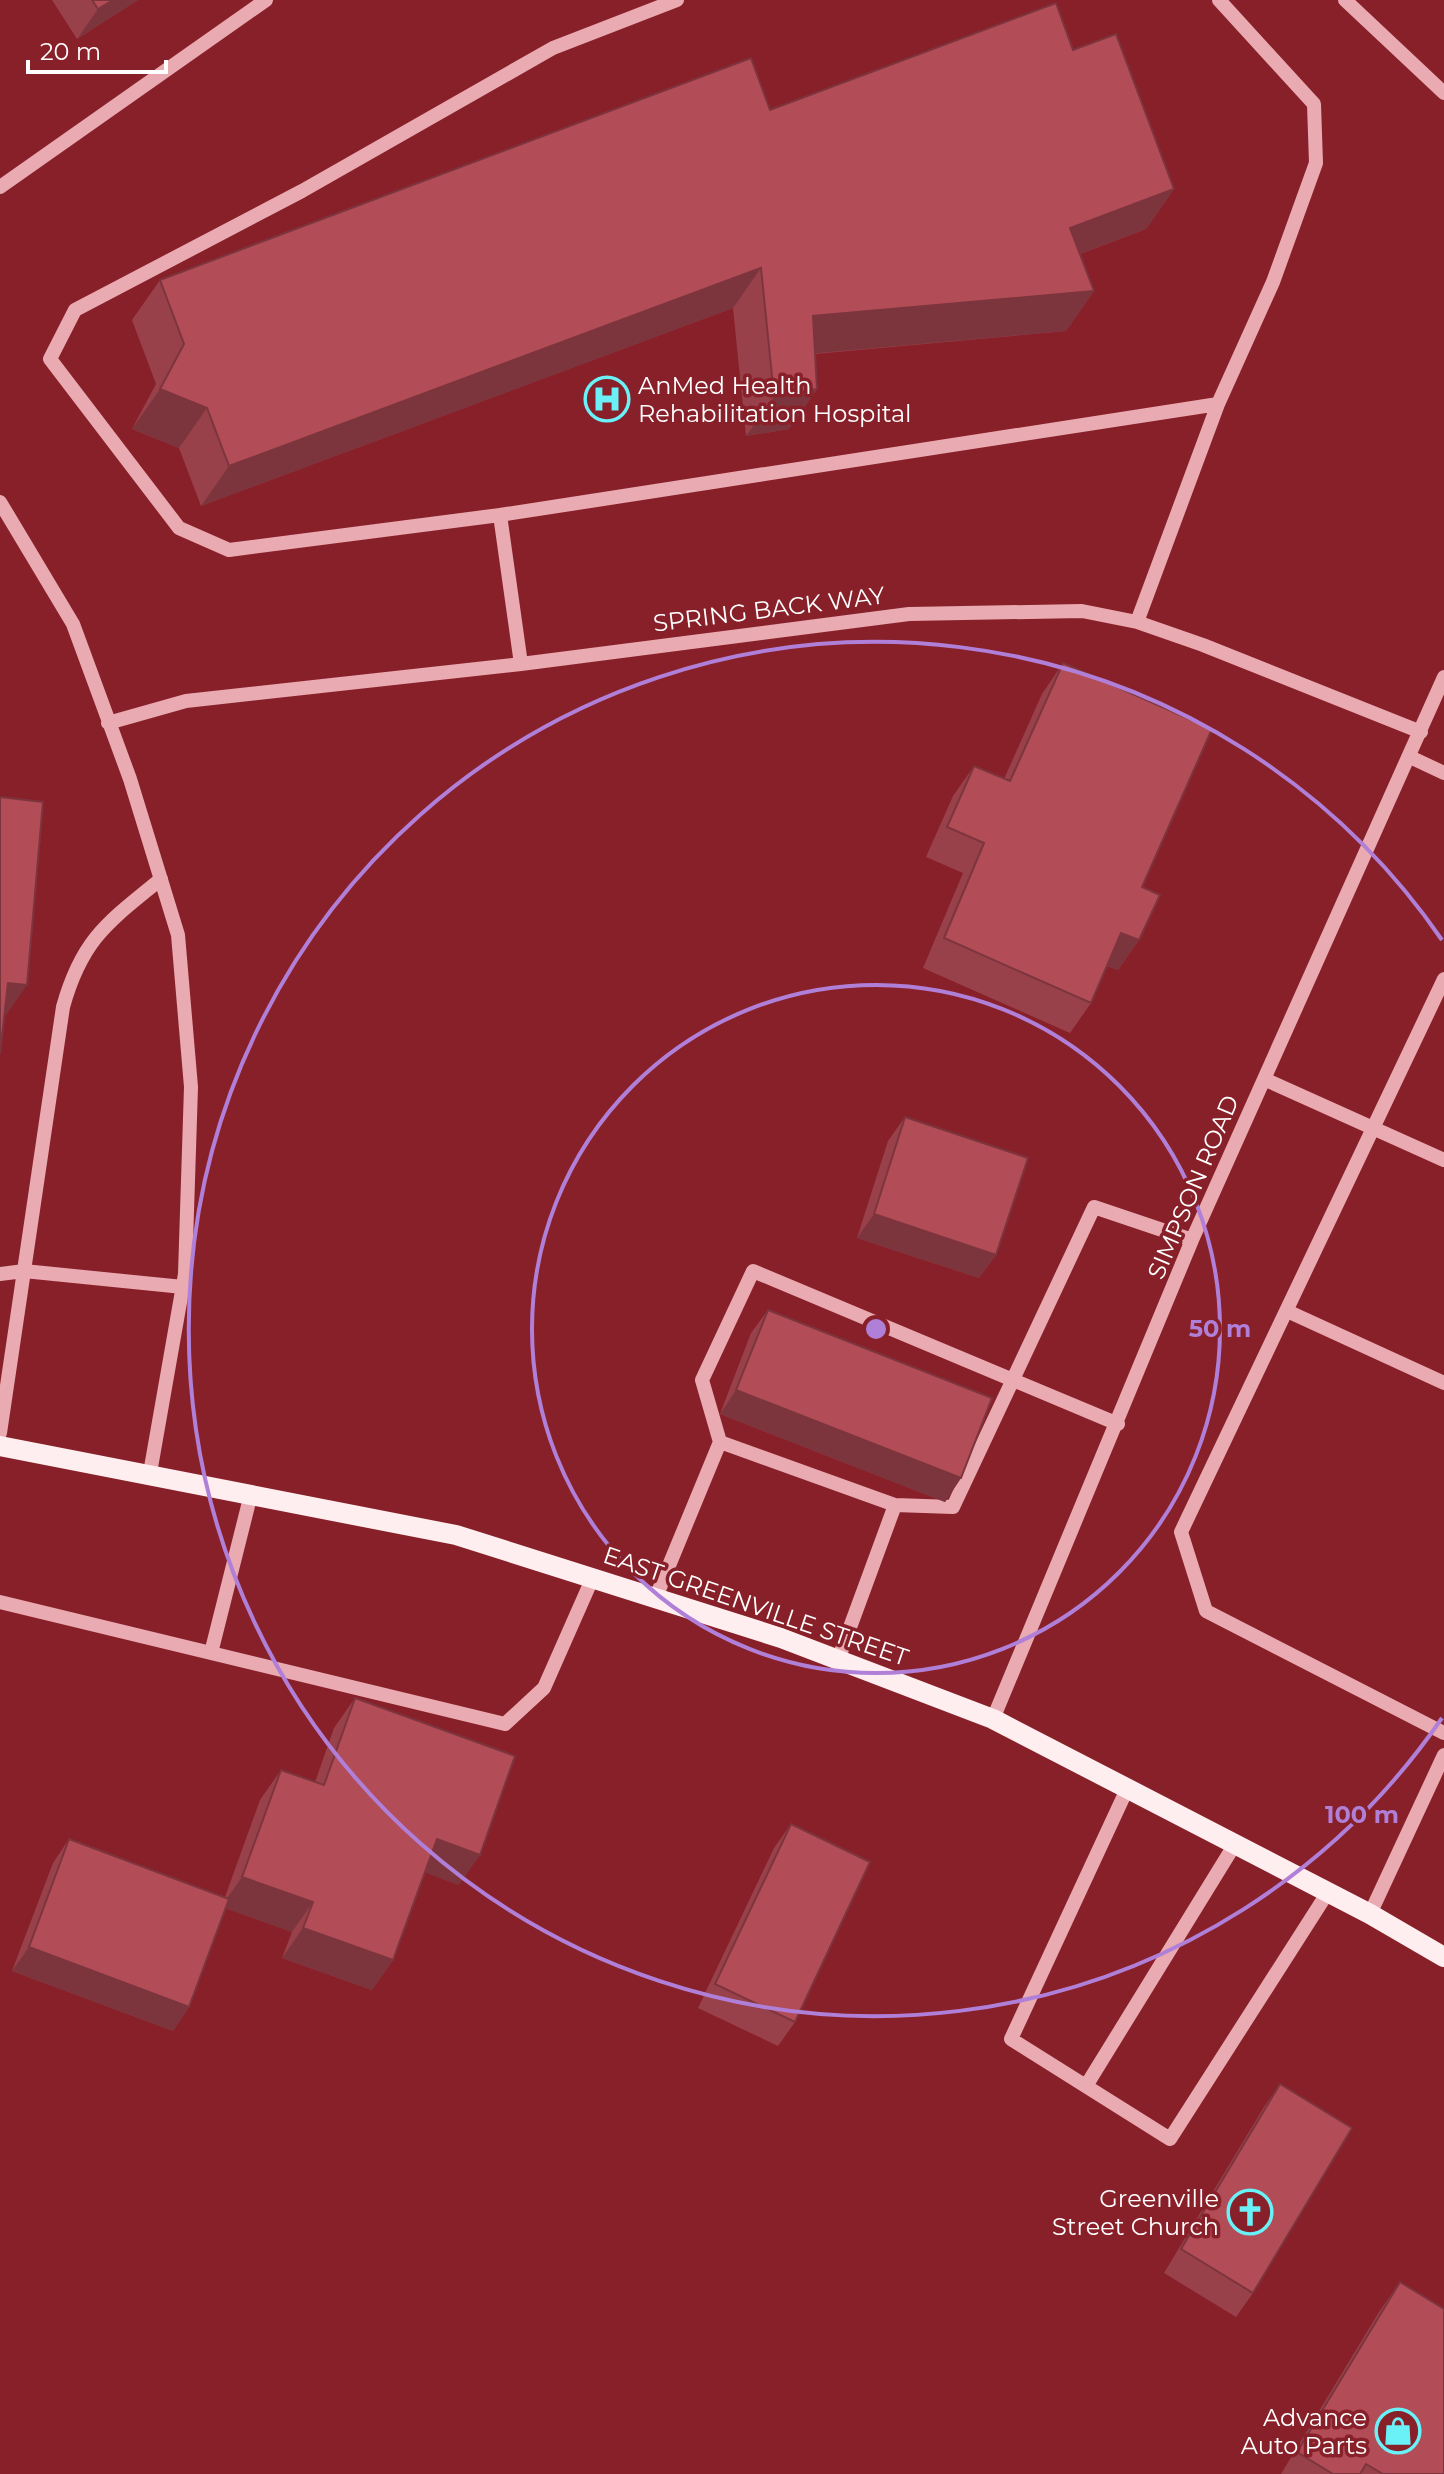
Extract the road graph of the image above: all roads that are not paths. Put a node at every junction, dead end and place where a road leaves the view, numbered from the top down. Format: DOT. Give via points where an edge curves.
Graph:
graph roads {
  1 [pos="266,0"];
  2 [pos="677,0"];
  3 [pos="1219,0"];
  4 [pos="1345,0"];
  5 [pos="1444,93"];
  6 [pos="0,187"];
  7 [pos="1218,404"];
  8 [pos="0,502"];
  9 [pos="500,515"];
  10 [pos="1137,622"];
  11 [pos="521,664"];
  12 [pos="1444,677"];
  13 [pos="108,723"];
  14 [pos="1421,732"];
  15 [pos="1410,757"];
  16 [pos="1444,773"];
  17 [pos="161,879"];
  18 [pos="1444,979"];
  19 [pos="1264,1079"];
  20 [pos="1375,1129"];
  21 [pos="1444,1160"];
  22 [pos="1192,1240"];
  23 [pos="24,1271"];
  24 [pos="0,1274"];
  25 [pos="183,1287"];
  26 [pos="1287,1311"];
  27 [pos="1013,1380"];
  28 [pos="1444,1383"];
  29 [pos="1118,1424"];
  30 [pos="0,1433"];
  31 [pos="720,1442"];
  32 [pos="0,1446"];
  33 [pos="150,1473"];
  34 [pos="251,1494"];
  35 [pos="895,1505"];
  36 [pos="593,1577"];
  37 [pos="656,1597"];
  38 [pos="0,1602"];
  39 [pos="211,1653"];
  40 [pos="838,1660"];
  41 [pos="993,1719"];
  42 [pos="1444,1733"];
  43 [pos="1444,1755"];
  44 [pos="1128,1787"];
  45 [pos="1235,1844"];
  46 [pos="1328,1892"];
  47 [pos="1370,1914"];
  48 [pos="1444,1957"];
  49 [pos="1086,2086"];
  1 -- 6 [label="street"];
  2 -- 9 [label="street" via="553,48 302,191 75,310 50,359 179,528 229,550"];
  3 -- 7 [label="street" via="1314,104 1316,163 1273,282"];
  4 -- 5 [label="street"];
  7 -- 9 [label="street"];
  7 -- 10 [label="street"];
  8 -- 13 [label="street" via="73,624"];
  9 -- 11 [label="street"];
  10 -- 11 [label="street, SPRING BACK WAY" via="1082,611 909,614"];
  10 -- 14 [label="street, SPRING BACK WAY"];
  11 -- 13 [label="street, SPRING BACK WAY" via="186,701"];
  12 -- 14 [label="street, SIMPSON ROAD"];
  13 -- 17 [label="street"];
  14 -- 15 [label="street, SIMPSON ROAD"];
  15 -- 16 [label="street"];
  15 -- 19 [label="street, SIMPSON ROAD"];
  17 -- 23 [label="street" via="102,926 74,968 63,1007"];
  17 -- 25 [label="street" via="178,935 191,1087"];
  18 -- 20 [label="street"];
  19 -- 20 [label="street"];
  19 -- 22 [label="street, SIMPSON ROAD"];
  20 -- 21 [label="street"];
  20 -- 26 [label="street"];
  22 -- 27 [label="street" via="1094,1207"];
  22 -- 29 [label="street, SIMPSON ROAD"];
  23 -- 24 [label="street"];
  23 -- 25 [label="street"];
  23 -- 30 [label="street"];
  25 -- 33 [label="street"];
  26 -- 28 [label="street"];
  26 -- 42 [label="street" via="1181,1532 1206,1611"];
  27 -- 29 [label="street"];
  27 -- 31 [label="street" via="753,1271 702,1380"];
  27 -- 35 [label="street" via="953,1507"];
  29 -- 41 [label="street, SIMPSON ROAD"];
  31 -- 35 [label="street"];
  31 -- 37 [label="street"];
  32 -- 33 [label="main road, EAST GREENVILLE STREET"];
  33 -- 34 [label="main road, EAST GREENVILLE STREET"];
  34 -- 36 [label="main road, EAST GREENVILLE STREET" via="456,1535"];
  34 -- 39 [label="street"];
  35 -- 40 [label="street"];
  36 -- 37 [label="main road, EAST GREENVILLE STREET"];
  36 -- 39 [label="street" via="544,1688 505,1724"];
  37 -- 40 [label="main road, EAST GREENVILLE STREET"];
  38 -- 39 [label="street"];
  40 -- 41 [label="main road, EAST GREENVILLE STREET"];
  41 -- 44 [label="main road, EAST GREENVILLE STREET"];
  43 -- 47 [label="street"];
  44 -- 45 [label="main road, EAST GREENVILLE STREET"];
  44 -- 49 [label="street" via="1011,2039"];
  45 -- 46 [label="main road, EAST GREENVILLE STREET"];
  45 -- 49 [label="street"];
  46 -- 47 [label="main road, EAST GREENVILLE STREET"];
  46 -- 49 [label="street" via="1170,2139"];
  47 -- 48 [label="main road, EAST GREENVILLE STREET"];
}
